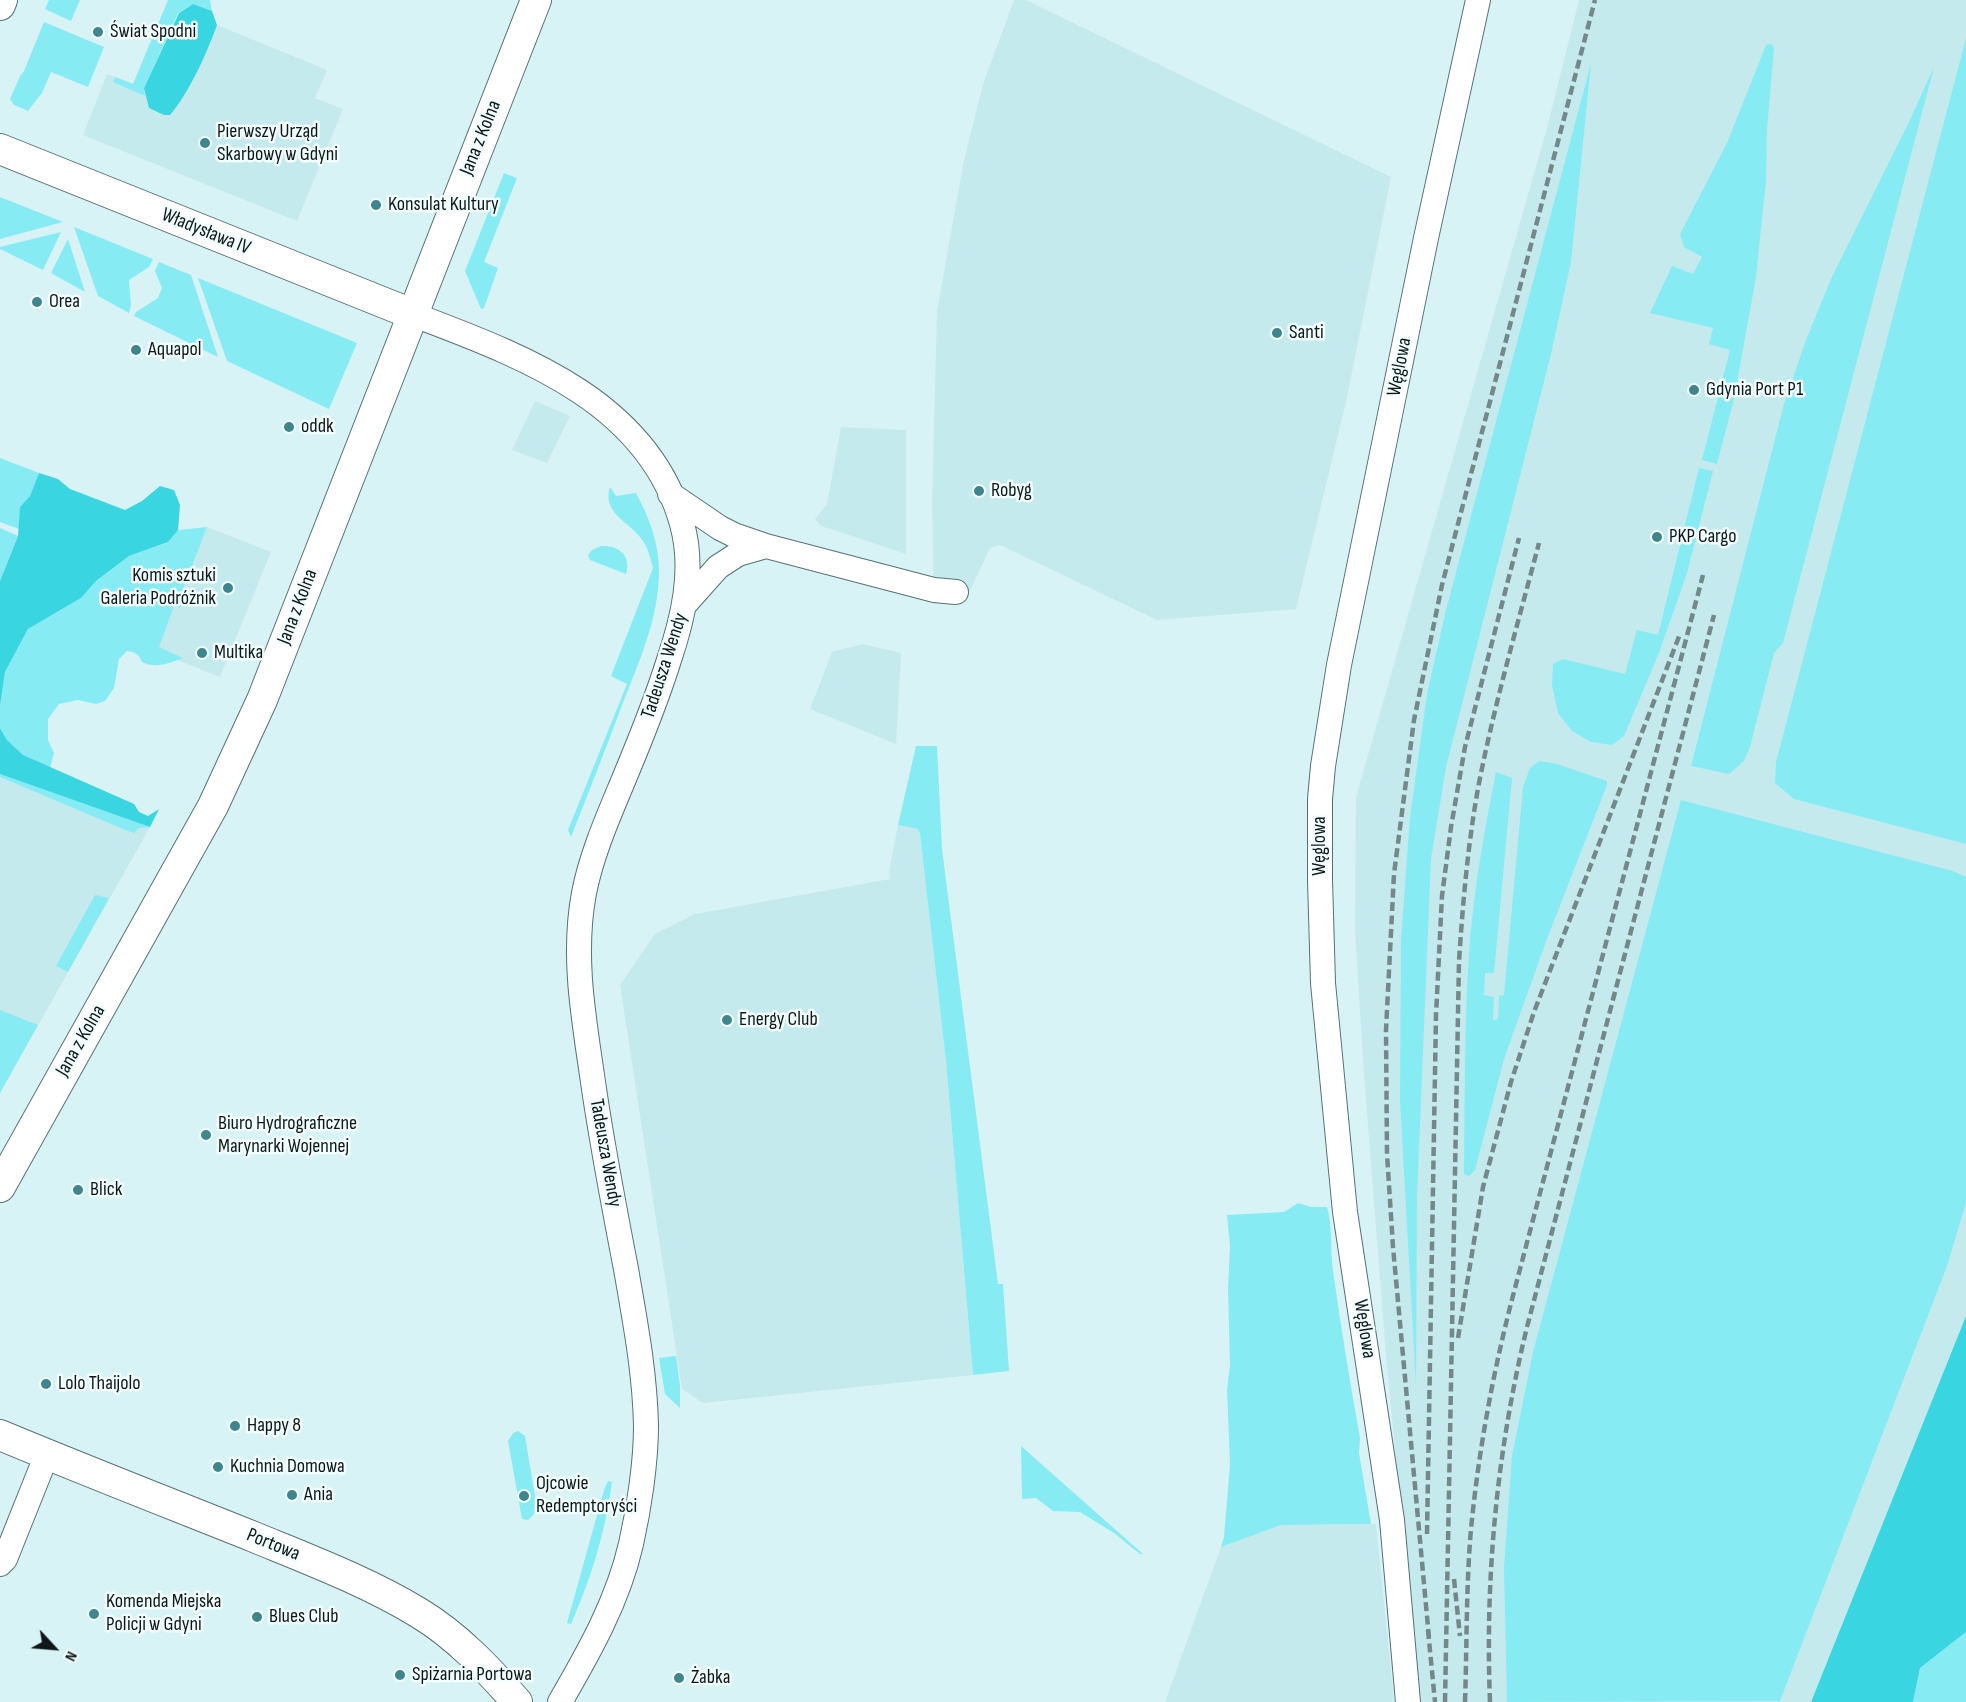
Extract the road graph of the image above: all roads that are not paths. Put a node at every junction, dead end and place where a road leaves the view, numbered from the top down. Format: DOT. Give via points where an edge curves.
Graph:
graph roads {
  1 [pos="2,0"];
  2 [pos="536,0"];
  3 [pos="1478,0"];
  4 [pos="0,5"];
  5 [pos="0,149"];
  6 [pos="412,314"];
  7 [pos="670,494"];
  8 [pos="766,546"];
  9 [pos="956,592"];
  10 [pos="685,604"];
  11 [pos="0,1187"];
  12 [pos="0,1435"];
  13 [pos="47,1454"];
  14 [pos="0,1564"];
  15 [pos="517,1702"];
  16 [pos="560,1702"];
  17 [pos="1408,1702"];
  1 -- 4 [label="street"];
  2 -- 6 [label="street, Jana z Kolna"];
  3 -- 17 [label="street, Węglowa" via="1339,665 1320,799 1323,983 1344,1201 1392,1520"];
  5 -- 6 [label="street, Władysława IV"];
  6 -- 7 [label="street, Tadeusza Wendy" via="517,356 571,384 638,441"];
  6 -- 11 [label="street, Jana z Kolna" via="262,700 213,807"];
  7 -- 8 [label="street, Tadeusza Wendy" via="720,528"];
  7 -- 10 [label="street, Tadeusza Wendy" via="682,523 687,552"];
  8 -- 9 [label="street, Tadeusza Wendy" via="934,590"];
  8 -- 10 [label="street, Tadeusza Wendy" via="738,554 718,567"];
  10 -- 16 [label="street, Tadeusza Wendy" via="656,700 603,830 584,892 578,949 581,1001 643,1375 646,1427 631,1544 592,1647"];
  12 -- 13 [label="street, Portowa"];
  13 -- 14 [label="street"];
  13 -- 15 [label="street, Portowa" via="372,1588 449,1634"];
}
